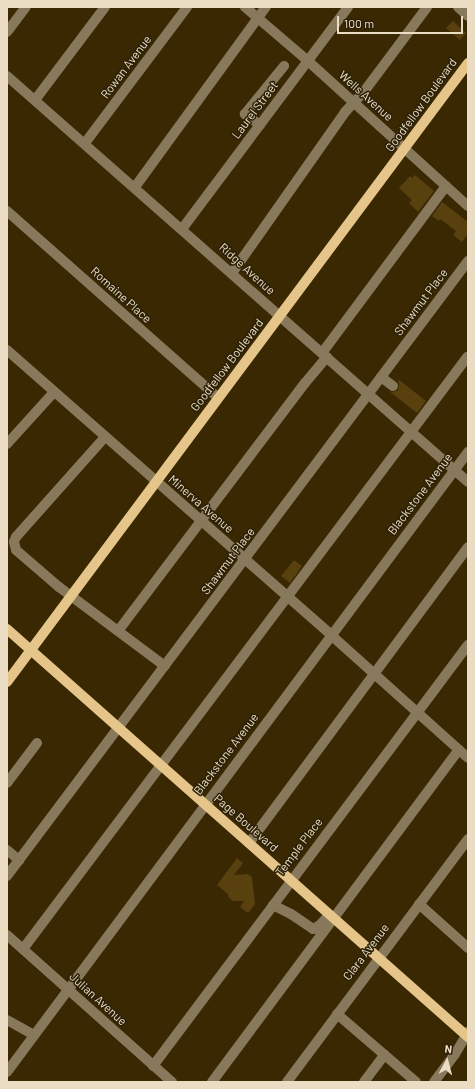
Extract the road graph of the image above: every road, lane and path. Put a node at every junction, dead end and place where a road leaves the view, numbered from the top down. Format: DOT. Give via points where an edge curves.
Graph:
graph roads {
  1 [pos="26,7"];
  2 [pos="105,7"];
  3 [pos="187,7"];
  4 [pos="245,7"];
  5 [pos="266,7"];
  6 [pos="348,7"];
  7 [pos="427,7"];
  8 [pos="458,7"];
  9 [pos="468,16"];
  10 [pos="258,18"];
  11 [pos="7,32"];
  12 [pos="308,61"];
  13 [pos="468,63"];
  14 [pos="284,66"];
  15 [pos="7,76"];
  16 [pos="36,100"];
  17 [pos="354,103"];
  18 [pos="260,125"];
  19 [pos="85,143"];
  20 [pos="404,149"];
  21 [pos="446,186"];
  22 [pos="135,187"];
  23 [pos="468,206"];
  24 [pos="7,211"];
  25 [pos="182,229"];
  26 [pos="468,261"];
  27 [pos="232,273"];
  28 [pos="281,316"];
  29 [pos="7,350"];
  30 [pos="324,355"];
  31 [pos="468,356"];
  32 [pos="382,377"];
  33 [pos="393,386"];
  34 [pos="54,392"];
  35 [pos="369,394"];
  36 [pos="218,398"];
  37 [pos="412,432"];
  38 [pos="105,437"];
  39 [pos="7,444"];
  40 [pos="468,452"];
  41 [pos="454,470"];
  42 [pos="156,482"];
  43 [pos="468,482"];
  44 [pos="202,521"];
  45 [pos="468,547"];
  46 [pos="246,559"];
  47 [pos="72,596"];
  48 [pos="288,597"];
  49 [pos="7,629"];
  50 [pos="118,631"];
  51 [pos="331,635"];
  52 [pos="468,645"];
  53 [pos="31,650"];
  54 [pos="165,666"];
  55 [pos="374,674"];
  56 [pos="7,682"];
  57 [pos="416,713"];
  58 [pos="118,728"];
  59 [pos="37,743"];
  60 [pos="459,750"];
  61 [pos="468,758"];
  62 [pos="160,765"];
  63 [pos="7,783"];
  64 [pos="205,804"];
  65 [pos="468,839"];
  66 [pos="249,843"];
  67 [pos="7,850"];
  68 [pos="19,860"];
  69 [pos="7,876"];
  70 [pos="291,880"];
  71 [pos="419,904"];
  72 [pos="273,905"];
  73 [pos="331,916"];
  74 [pos="7,935"];
  75 [pos="466,942"];
  76 [pos="23,949"];
  77 [pos="378,958"];
  78 [pos="68,990"];
  79 [pos="337,1014"];
  80 [pos="7,1020"];
  81 [pos="34,1035"];
  82 [pos="467,1035"];
  83 [pos="384,1055"];
  84 [pos="153,1066"];
  85 [pos="7,1072"];
  86 [pos="168,1081"];
  87 [pos="212,1082"];
  88 [pos="287,1082"];
  89 [pos="364,1082"];
  90 [pos="416,1082"];
  91 [pos="434,1082"];
  1 -- 11 [label="street"];
  2 -- 16 [label="street"];
  3 -- 19 [label="street, Rowan Avenue"];
  4 -- 10 [label="street, Wells Avenue"];
  5 -- 10 [label="street"];
  6 -- 12 [label="street, Laurel Street"];
  7 -- 17 [label="street"];
  8 -- 9 [label="street"];
  10 -- 12 [label="street, Wells Avenue"];
  10 -- 22 [label="street"];
  12 -- 17 [label="street, Wells Avenue"];
  12 -- 18 [label="street, Laurel Street"];
  13 -- 20 [label="main road, Goodfellow Boulevard"];
  14 -- 18 [label="street" via="245,114"];
  15 -- 16 [label="street, Ridge Avenue"];
  16 -- 19 [label="street, Ridge Avenue"];
  17 -- 20 [label="street, Wells Avenue"];
  17 -- 27 [label="street" via="345,112"];
  18 -- 25 [label="street, Laurel Street"];
  19 -- 22 [label="street, Ridge Avenue"];
  20 -- 21 [label="street, Wells Avenue"];
  20 -- 28 [label="main road, Goodfellow Boulevard"];
  21 -- 23 [label="street, Wells Avenue"];
  21 -- 30 [label="street"];
  22 -- 25 [label="street, Ridge Avenue"];
  24 -- 36 [label="street, Romaine Place"];
  25 -- 27 [label="street, Ridge Avenue"];
  26 -- 32 [label="street, Shawmut Place"];
  27 -- 28 [label="street, Ridge Avenue"];
  28 -- 30 [label="street, Ridge Avenue"];
  28 -- 36 [label="main road, Goodfellow Boulevard"];
  29 -- 34 [label="street, Minerva Avenue"];
  30 -- 35 [label="street, Ridge Avenue"];
  30 -- 44 [label="street"];
  31 -- 37 [label="street"];
  32 -- 33 [label="street"];
  32 -- 35 [label="street, Shawmut Place"];
  34 -- 38 [label="street, Minerva Avenue"];
  34 -- 39 [label="street"];
  35 -- 37 [label="street, Ridge Avenue"];
  35 -- 46 [label="street, Shawmut Place"];
  36 -- 42 [label="main road, Goodfellow Boulevard"];
  37 -- 41 [label="street, Ridge Avenue"];
  37 -- 48 [label="street"];
  38 -- 42 [label="street, Minerva Avenue"];
  38 -- 47 [label="street" via="16,536 14,542 16,550"];
  40 -- 41 [label="street, Blackstone Avenue"];
  41 -- 43 [label="street, Ridge Avenue"];
  41 -- 51 [label="street, Blackstone Avenue"];
  42 -- 44 [label="street, Minerva Avenue"];
  42 -- 47 [label="main road, Goodfellow Boulevard"];
  44 -- 46 [label="street, Minerva Avenue"];
  44 -- 50 [label="street"];
  45 -- 55 [label="street"];
  46 -- 48 [label="street, Minerva Avenue"];
  46 -- 54 [label="street, Shawmut Place"];
  47 -- 50 [label="street"];
  47 -- 53 [label="main road, Goodfellow Boulevard"];
  48 -- 51 [label="street, Minerva Avenue"];
  48 -- 62 [label="street"];
  49 -- 53 [label="main road, Page Boulevard"];
  50 -- 54 [label="street"];
  51 -- 55 [label="street, Minerva Avenue"];
  51 -- 64 [label="street, Blackstone Avenue"];
  52 -- 57 [label="street, Temple Place"];
  53 -- 56 [label="main road, Goodfellow Boulevard"];
  53 -- 58 [label="main road, Page Boulevard"];
  54 -- 58 [label="street, Shawmut Place"];
  55 -- 57 [label="street, Minerva Avenue"];
  55 -- 66 [label="street"];
  57 -- 60 [label="street, Minerva Avenue"];
  57 -- 70 [label="street, Temple Place"];
  58 -- 62 [label="main road, Page Boulevard"];
  58 -- 68 [label="street, Shawmut Place"];
  59 -- 63 [label="street"];
  60 -- 61 [label="street, Minerva Avenue"];
  60 -- 73 [label="street"];
  62 -- 64 [label="main road, Page Boulevard"];
  62 -- 76 [label="street"];
  64 -- 66 [label="main road, Page Boulevard"];
  64 -- 78 [label="street, Blackstone Avenue"];
  65 -- 71 [label="street, Clara Avenue"];
  66 -- 70 [label="main road, Page Boulevard"];
  67 -- 68 [label="street"];
  68 -- 69 [label="street, Shawmut Place"];
  70 -- 72 [label="street, Temple Place"];
  70 -- 73 [label="main road, Page Boulevard"];
  71 -- 75 [label="street"];
  71 -- 77 [label="street, Clara Avenue"];
  72 -- 73 [label="street" via="313,929"];
  72 -- 84 [label="street, Temple Place"];
  73 -- 77 [label="main road, Page Boulevard"];
  73 -- 87 [label="street"];
  74 -- 76 [label="street, Julian Avenue"];
  76 -- 78 [label="street, Julian Avenue"];
  77 -- 79 [label="street, Clara Avenue"];
  77 -- 82 [label="main road, Page Boulevard"];
  78 -- 81 [label="street, Blackstone Avenue"];
  78 -- 84 [label="street, Julian Avenue"];
  79 -- 83 [label="street"];
  79 -- 88 [label="street, Clara Avenue"];
  80 -- 81 [label="street"];
  81 -- 85 [label="street, Blackstone Avenue"];
  82 -- 91 [label="street"];
  83 -- 89 [label="street"];
  83 -- 90 [label="street"];
  84 -- 86 [label="street, Julian Avenue"];
}
